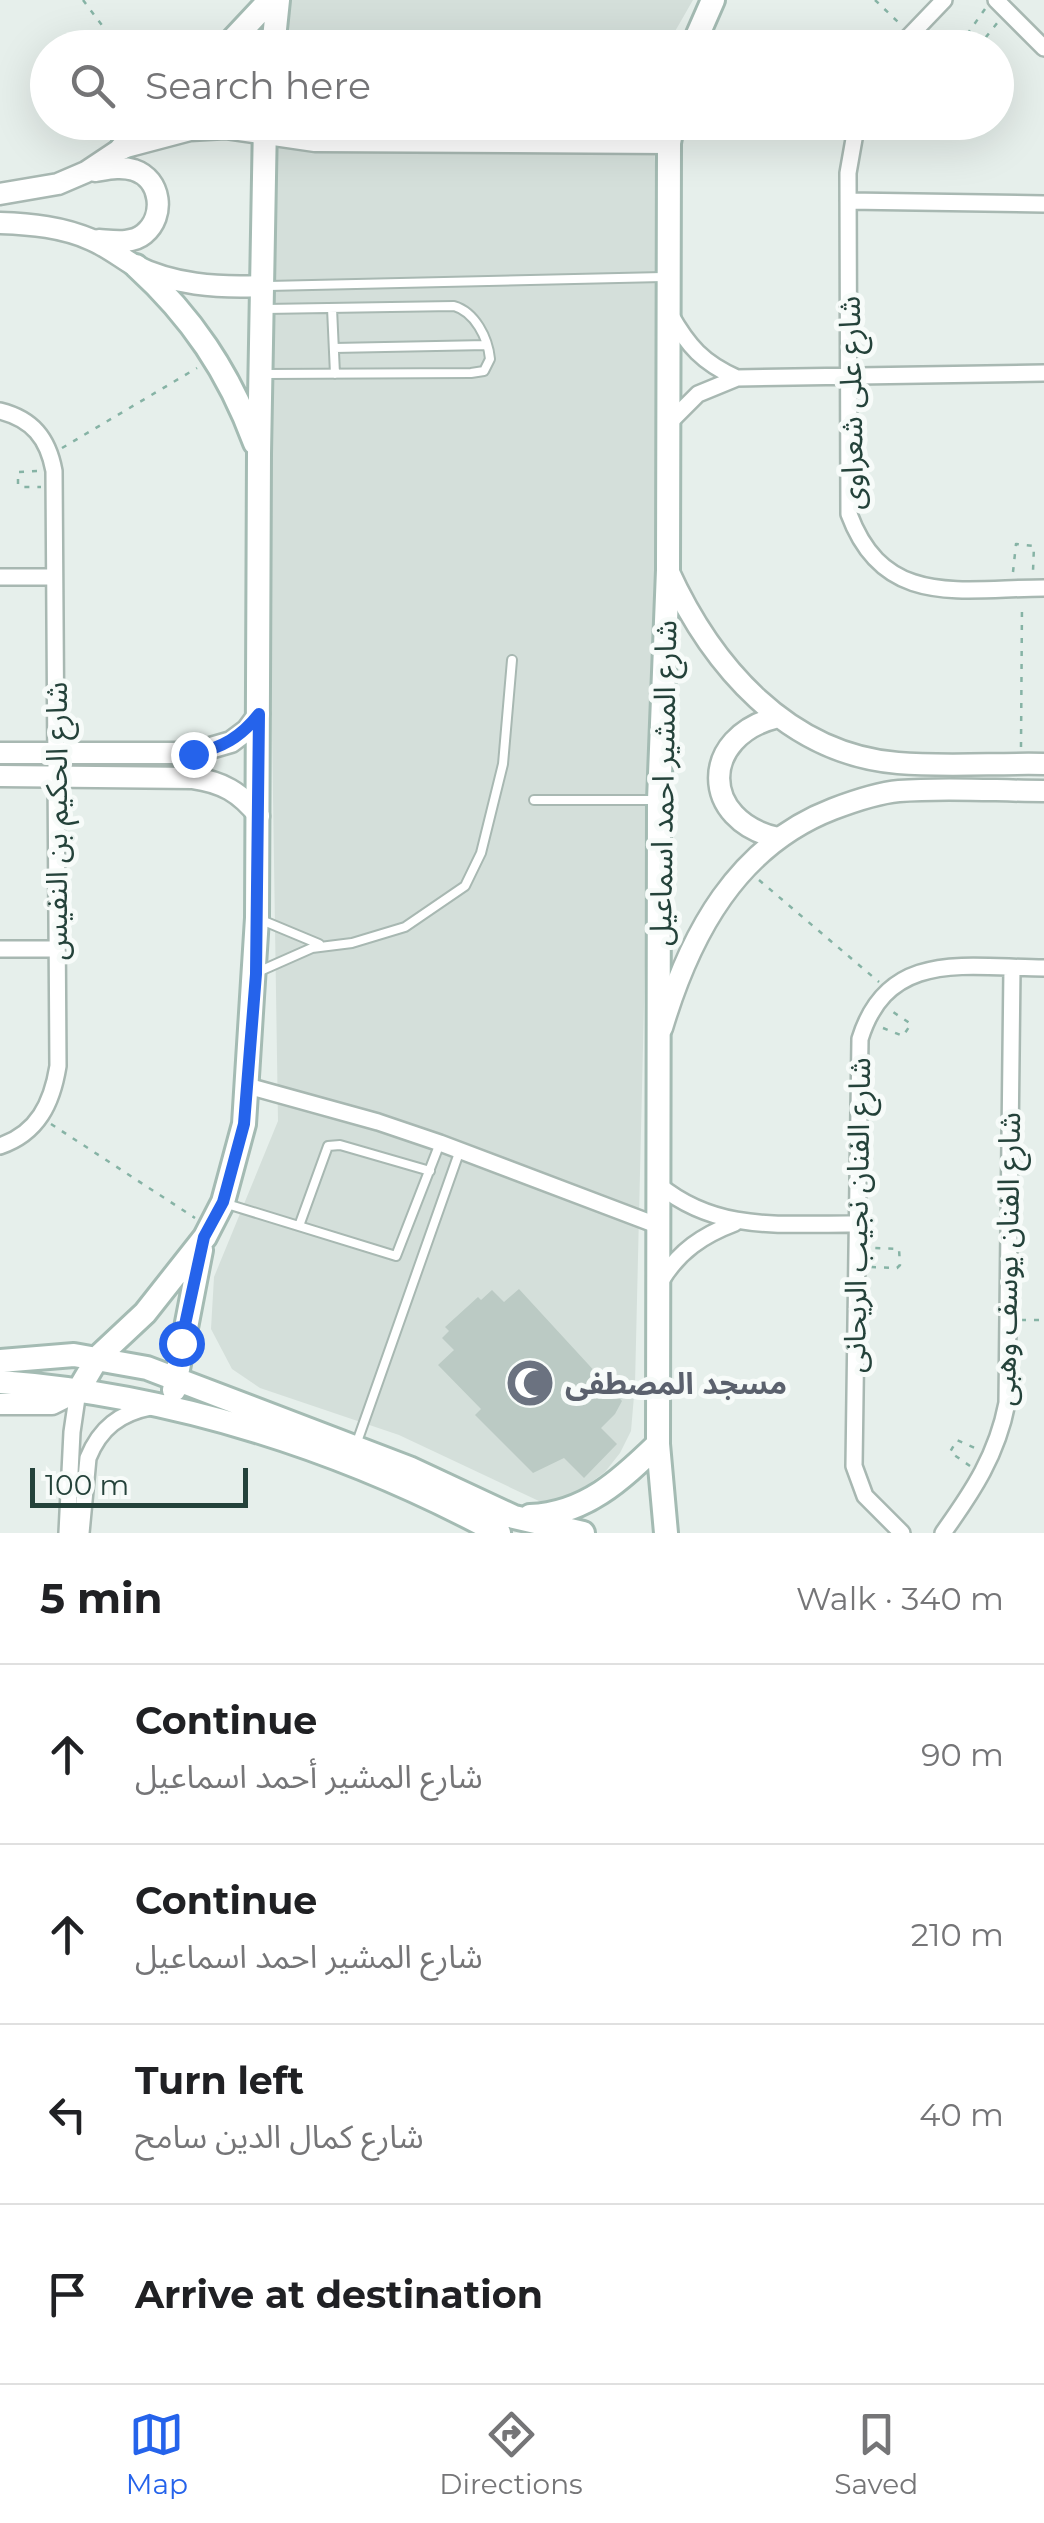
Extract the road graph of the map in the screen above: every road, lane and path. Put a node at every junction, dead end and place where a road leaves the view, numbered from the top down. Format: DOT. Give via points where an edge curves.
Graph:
graph roads {
  1 [pos="83,0"];
  2 [pos="270,0"];
  3 [pos="278,0"];
  4 [pos="714,0"];
  5 [pos="875,0"];
  6 [pos="944,0"];
  7 [pos="998,3"];
  8 [pos="106,30"];
  9 [pos="242,30"];
  10 [pos="275,30"];
  11 [pos="700,30"];
  12 [pos="907,30"];
  13 [pos="915,30"];
  14 [pos="970,30"];
  15 [pos="986,30"];
  16 [pos="1044,48"];
  17 [pos="131,140"];
  18 [pos="152,140"];
  19 [pos="264,140"];
  20 [pos="310,140"];
  21 [pos="359,140"];
  22 [pos="671,140"];
  23 [pos="854,140"];
  24 [pos="122,148"];
  25 [pos="86,172"];
  26 [pos="0,194"];
  27 [pos="848,201"];
  28 [pos="1044,204"];
  29 [pos="0,222"];
  30 [pos="92,240"];
  31 [pos="136,266"];
  32 [pos="668,276"];
  33 [pos="262,298"];
  34 [pos="332,308"];
  35 [pos="668,312"];
  36 [pos="487,345"];
  37 [pos="334,348"];
  38 [pos="216,358"];
  39 [pos="1044,373"];
  40 [pos="260,374"];
  41 [pos="335,374"];
  42 [pos="849,374"];
  43 [pos="737,378"];
  44 [pos="0,410"];
  45 [pos="670,422"];
  46 [pos="259,454"];
  47 [pos="53,471"];
  48 [pos="668,570"];
  49 [pos="0,576"];
  50 [pos="54,577"];
  51 [pos="1028,588"];
  52 [pos="512,660"];
  53 [pos="259,714"];
  54 [pos="778,717"];
  55 [pos="0,753"];
  56 [pos="56,753"];
  57 [pos="1021,764"];
  58 [pos="1044,764"];
  59 [pos="0,776"];
  60 [pos="56,777"];
  61 [pos="1044,791"];
  62 [pos="534,800"];
  63 [pos="659,800"];
  64 [pos="259,816"];
  65 [pos="778,838"];
  66 [pos="744,867"];
  67 [pos="258,918"];
  68 [pos="324,945"];
  69 [pos="0,949"];
  70 [pos="58,949"];
  71 [pos="1012,968"];
  72 [pos="1044,968"];
  73 [pos="256,974"];
  74 [pos="887,990"];
  75 [pos="876,1002"];
  76 [pos="866,1020"];
  77 [pos="659,1040"];
  78 [pos="248,1086"];
  79 [pos="41,1118"];
  80 [pos="440,1143"];
  81 [pos="0,1146"];
  82 [pos="460,1150"];
  83 [pos="430,1170"];
  84 [pos="659,1185"];
  85 [pos="223,1202"];
  86 [pos="737,1222"];
  87 [pos="857,1224"];
  88 [pos="299,1226"];
  89 [pos="658,1226"];
  90 [pos="207,1232"];
  91 [pos="857,1248"];
  92 [pos="856,1267"];
  93 [pos="658,1284"];
  94 [pos="1009,1320"];
  95 [pos="1044,1320"];
  96 [pos="0,1351"];
  97 [pos="98,1357"];
  98 [pos="39,1358"];
  99 [pos="0,1361"];
  100 [pos="176,1378"];
  101 [pos="0,1382"];
  102 [pos="32,1385"];
  103 [pos="78,1392"];
  104 [pos="0,1404"];
  105 [pos="158,1406"];
  106 [pos="224,1410"];
  107 [pos="658,1444"];
  108 [pos="355,1447"];
  109 [pos="992,1456"];
  110 [pos="984,1474"];
  111 [pos="507,1525"];
  112 [pos="67,1533"];
  113 [pos="82,1533"];
  114 [pos="583,1533"];
  115 [pos="666,1533"];
  116 [pos="902,1533"];
  117 [pos="943,1533"];
  1 -- 8 [label="path"];
  2 -- 9 [label="main road"];
  3 -- 10 [label="main road"];
  4 -- 11 [label="main road"];
  5 -- 12 [label="path"];
  6 -- 13 [label="street"];
  7 -- 14 [label="path"];
  7 -- 15 [label="path"];
  7 -- 16 [label="street"];
  17 -- 24 [label="main road"];
  18 -- 24 [label="street"];
  19 -- 33 [label="main road"];
  20 -- 21 [label="street"];
  22 -- 32 [label="main road, شارع المشير احمد اسماعيل"];
  23 -- 27 [label="street, شارع على شعراوى"];
  24 -- 25 [label="street"];
  25 -- 26 [label="street"];
  25 -- 30 [label="street" via="139,172 159,202 143,236"];
  27 -- 28 [label="street"];
  27 -- 42 [label="street, شارع على شعراوى"];
  29 -- 30 [label="street" via="48,226"];
  30 -- 31 [label="street"];
  31 -- 33 [label="street"];
  31 -- 38 [label="main road"];
  32 -- 33 [label="lane"];
  32 -- 35 [label="main road, شارع المشير احمد اسماعيل"];
  33 -- 34 [label="lane"];
  33 -- 40 [label="main road"];
  34 -- 36 [label="lane" via="454,306 469,312"];
  34 -- 37 [label="lane"];
  35 -- 43 [label="street" via="698,356"];
  35 -- 45 [label="main road, شارع المشير احمد اسماعيل"];
  36 -- 37 [label="lane"];
  36 -- 41 [label="lane" via="484,371"];
  37 -- 41 [label="lane"];
  38 -- 46 [label="main road"];
  38 -- 47 [label="path"];
  39 -- 42 [label="street"];
  40 -- 41 [label="lane"];
  40 -- 46 [label="main road"];
  42 -- 43 [label="street"];
  42 -- 51 [label="street, شارع على شعراوى" via="849,514 877,564 930,588"];
  43 -- 45 [label="street" via="698,394"];
  44 -- 47 [label="street" via="44,438"];
  45 -- 48 [label="main road, شارع المشير احمد اسماعيل"];
  46 -- 53 [label="main road"];
  47 -- 47 [label="path" via="18,473 20,487"];
  47 -- 50 [label="street, شارع الحكيم بن النفيس"];
  48 -- 54 [label="street" via="708,642"];
  48 -- 63 [label="main road, شارع المشير احمد اسماعيل"];
  49 -- 50 [label="street"];
  50 -- 56 [label="street, شارع الحكيم بن النفيس"];
  51 -- 51 [label="path" via="1016,544 1034,547"];
  51 -- 57 [label="path"];
  52 -- 68 [label="lane" via="503,764 481,853 464,886 405,927"];
  53 -- 56 [label="street" via="246,730 193,754"];
  53 -- 64 [label="main road"];
  54 -- 57 [label="street" via="814,740 896,763"];
  54 -- 65 [label="street" via="736,736 719,778 736,820"];
  55 -- 56 [label="street"];
  56 -- 60 [label="street, شارع الحكيم بن النفيس"];
  57 -- 58 [label="street"];
  59 -- 60 [label="street"];
  60 -- 64 [label="street" via="212,780"];
  60 -- 70 [label="street, شارع الحكيم بن النفيس"];
  61 -- 65 [label="street" via="898,791 815,816"];
  62 -- 63 [label="lane"];
  63 -- 77 [label="main road, شارع المشير احمد اسماعيل"];
  64 -- 67 [label="main road"];
  65 -- 66 [label="street"];
  66 -- 74 [label="path"];
  66 -- 77 [label="street" via="694,940"];
  67 -- 68 [label="lane"];
  67 -- 73 [label="main road"];
  68 -- 73 [label="lane"];
  69 -- 70 [label="street"];
  70 -- 79 [label="street, شارع الحكيم بن النفيس" via="58,1066"];
  71 -- 72 [label="street, شارع الفنان نجيب الريحانى"];
  71 -- 74 [label="street, شارع الفنان نجيب الريحانى" via="930,968"];
  71 -- 94 [label="street, شارع الفنان يوسف وهبى"];
  73 -- 78 [label="main road"];
  74 -- 75 [label="street, شارع الفنان نجيب الريحانى"];
  75 -- 76 [label="street, شارع الفنان نجيب الريحانى"];
  75 -- 76 [label="path" via="911,1022 905,1035"];
  76 -- 87 [label="street, شارع الفنان نجيب الريحانى" via="860,1039"];
  77 -- 84 [label="main road, شارع المشير احمد اسماعيل"];
  78 -- 80 [label="street"];
  78 -- 85 [label="main road"];
  79 -- 81 [label="street"];
  79 -- 90 [label="path"];
  80 -- 82 [label="street"];
  80 -- 83 [label="lane"];
  82 -- 89 [label="street"];
  82 -- 108 [label="lane"];
  83 -- 88 [label="lane" via="328,1146"];
  83 -- 88 [label="lane" via="396,1256"];
  84 -- 86 [label="street" via="694,1210"];
  84 -- 89 [label="main road, شارع المشير احمد اسماعيل"];
  85 -- 88 [label="lane"];
  85 -- 90 [label="main road"];
  86 -- 87 [label="street"];
  86 -- 93 [label="street" via="698,1240"];
  87 -- 91 [label="street, شارع الفنان نجيب الريحانى"];
  89 -- 93 [label="main road, شارع المشير احمد اسماعيل"];
  90 -- 97 [label="main road" via="145,1314"];
  90 -- 100 [label="main road"];
  91 -- 92 [label="street, شارع الفنان نجيب الريحانى"];
  91 -- 92 [label="path" via="899,1248 900,1265"];
  92 -- 116 [label="street, شارع الفنان نجيب الريحانى" via="854,1466 866,1496"];
  93 -- 107 [label="main road, شارع المشير احمد اسماعيل"];
  94 -- 95 [label="path"];
  94 -- 109 [label="street, شارع الفنان يوسف وهبى" via="1007,1403"];
  96 -- 98 [label="street"];
  97 -- 98 [label="main road"];
  97 -- 100 [label="main road"];
  97 -- 103 [label="main road"];
  98 -- 99 [label="main road"];
  98 -- 102 [label="main road" via="50,1370 48,1378"];
  100 -- 105 [label="main road" via="172,1395"];
  100 -- 106 [label="main road"];
  101 -- 102 [label="main road"];
  102 -- 103 [label="main road"];
  103 -- 104 [label="street" via="52,1404"];
  103 -- 105 [label="main road"];
  103 -- 112 [label="street"];
  105 -- 106 [label="main road"];
  105 -- 113 [label="street" via="116,1420 92,1447"];
  106 -- 108 [label="main road"];
  106 -- 111 [label="main road"];
  107 -- 111 [label="main road" via="585,1503"];
  107 -- 115 [label="main road, شارع المشير احمد اسماعيل"];
  108 -- 111 [label="main road"];
  109 -- 110 [label="street, شارع الفنان يوسف وهبى"];
  109 -- 110 [label="path" via="958,1440 950,1452"];
  110 -- 117 [label="street, شارع الفنان يوسف وهبى"];
  111 -- 114 [label="main road"];
}
